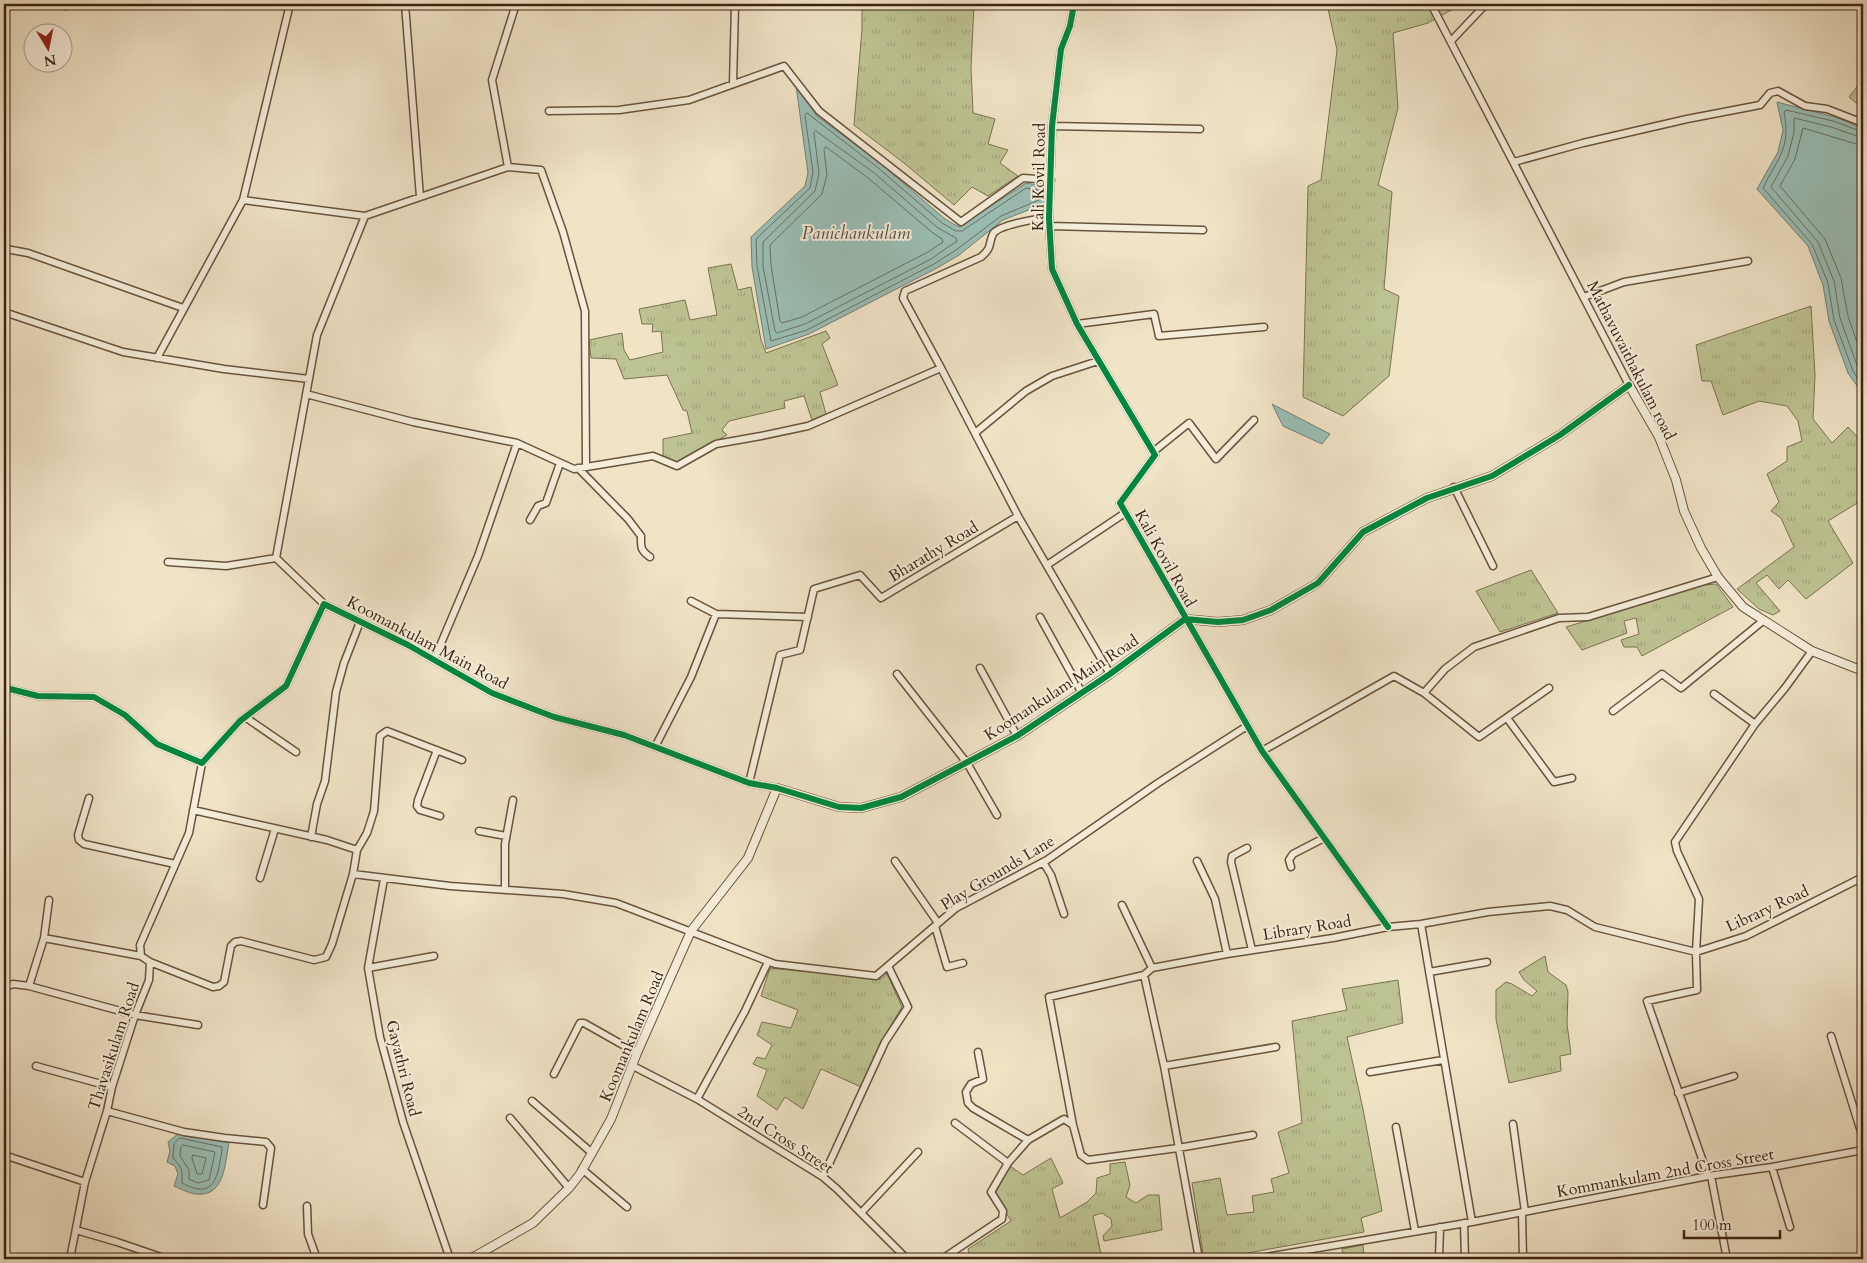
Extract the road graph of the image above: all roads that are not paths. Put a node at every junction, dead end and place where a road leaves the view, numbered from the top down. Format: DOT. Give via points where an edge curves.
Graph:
graph roads {
  1 [pos="55,4"];
  2 [pos="66,4"];
  3 [pos="290,4"];
  4 [pos="405,4"];
  5 [pos="516,4"];
  6 [pos="735,4"];
  7 [pos="1074,4"];
  8 [pos="1431,4"];
  9 [pos="1486,4"];
  10 [pos="1450,41"];
  11 [pos="733,84"];
  12 [pos="549,111"];
  13 [pos="1863,123"];
  14 [pos="1052,126"];
  15 [pos="1200,129"];
  16 [pos="1514,162"];
  17 [pos="508,167"];
  18 [pos="1051,180"];
  19 [pos="420,197"];
  20 [pos="243,200"];
  21 [pos="365,216"];
  22 [pos="1049,218"];
  23 [pos="1049,226"];
  24 [pos="1204,230"];
  25 [pos="4,253"];
  26 [pos="1748,261"];
  27 [pos="1584,297"];
  28 [pos="183,308"];
  29 [pos="4,312"];
  30 [pos="1076,324"];
  31 [pos="1264,327"];
  32 [pos="157,358"];
  33 [pos="1098,361"];
  34 [pos="941,368"];
  35 [pos="309,379"];
  36 [pos="1629,385"];
  37 [pos="306,394"];
  38 [pos="1254,420"];
  39 [pos="975,433"];
  40 [pos="517,443"];
  41 [pos="1153,452"];
  42 [pos="560,463"];
  43 [pos="586,467"];
  44 [pos="578,468"];
  45 [pos="1454,487"];
  46 [pos="1125,513"];
  47 [pos="1018,516"];
  48 [pos="530,520"];
  49 [pos="650,557"];
  50 [pos="276,558"];
  51 [pos="168,562"];
  52 [pos="1047,565"];
  53 [pos="1493,566"];
  54 [pos="1718,577"];
  55 [pos="691,601"];
  56 [pos="324,604"];
  57 [pos="716,614"];
  58 [pos="808,617"];
  59 [pos="1040,617"];
  60 [pos="1185,619"];
  61 [pos="1764,620"];
  62 [pos="360,622"];
  63 [pos="1812,651"];
  64 [pos="434,660"];
  65 [pos="980,668"];
  66 [pos="1863,671"];
  67 [pos="897,674"];
  68 [pos="1110,674"];
  69 [pos="1550,688"];
  70 [pos="1082,693"];
  71 [pos="1424,693"];
  72 [pos="1714,694"];
  73 [pos="4,708"];
  74 [pos="1613,711"];
  75 [pos="244,717"];
  76 [pos="1507,718"];
  77 [pos="1755,724"];
  78 [pos="1247,726"];
  79 [pos="1017,736"];
  80 [pos="655,747"];
  81 [pos="437,750"];
  82 [pos="1262,751"];
  83 [pos="296,752"];
  84 [pos="462,760"];
  85 [pos="202,763"];
  86 [pos="967,763"];
  87 [pos="1572,778"];
  88 [pos="748,784"];
  89 [pos="777,788"];
  90 [pos="89,798"];
  91 [pos="513,800"];
  92 [pos="193,810"];
  93 [pos="997,814"];
  94 [pos="440,816"];
  95 [pos="275,828"];
  96 [pos="480,831"];
  97 [pos="506,836"];
  98 [pos="311,837"];
  99 [pos="1324,838"];
  100 [pos="1247,848"];
  101 [pos="356,850"];
  102 [pos="895,861"];
  103 [pos="1197,861"];
  104 [pos="1043,862"];
  105 [pos="175,864"];
  106 [pos="1291,867"];
  107 [pos="354,874"];
  108 [pos="1863,877"];
  109 [pos="260,878"];
  110 [pos="384,879"];
  111 [pos="505,890"];
  112 [pos="48,900"];
  113 [pos="1122,905"];
  114 [pos="1064,914"];
  115 [pos="1421,924"];
  116 [pos="937,925"];
  117 [pos="1388,927"];
  118 [pos="691,932"];
  119 [pos="44,938"];
  120 [pos="1252,950"];
  121 [pos="1696,952"];
  122 [pos="1228,954"];
  123 [pos="141,956"];
  124 [pos="434,956"];
  125 [pos="150,962"];
  126 [pos="768,962"];
  127 [pos="1487,962"];
  128 [pos="963,963"];
  129 [pos="888,966"];
  130 [pos="368,968"];
  131 [pos="1152,968"];
  132 [pos="1429,972"];
  133 [pos="1144,975"];
  134 [pos="29,986"];
  135 [pos="4,988"];
  136 [pos="135,1015"];
  137 [pos="198,1025"];
  138 [pos="1831,1036"];
  139 [pos="1276,1047"];
  140 [pos="978,1052"];
  141 [pos="638,1053"];
  142 [pos="1443,1060"];
  143 [pos="36,1066"];
  144 [pos="633,1066"];
  145 [pos="1164,1066"];
  146 [pos="1370,1072"];
  147 [pos="554,1074"];
  148 [pos="1734,1076"];
  149 [pos="112,1087"];
  150 [pos="1678,1092"];
  151 [pos="697,1099"];
  152 [pos="532,1101"];
  153 [pos="107,1111"];
  154 [pos="510,1118"];
  155 [pos="954,1123"];
  156 [pos="1513,1124"];
  157 [pos="1073,1125"];
  158 [pos="1396,1126"];
  159 [pos="1253,1135"];
  160 [pos="1863,1138"];
  161 [pos="1028,1140"];
  162 [pos="1178,1148"];
  163 [pos="1863,1150"];
  164 [pos="592,1152"];
  165 [pos="918,1152"];
  166 [pos="4,1156"];
  167 [pos="1008,1163"];
  168 [pos="1772,1167"];
  169 [pos="582,1169"];
  170 [pos="1709,1176"];
  171 [pos="823,1177"];
  172 [pos="85,1182"];
  173 [pos="569,1188"];
  174 [pos="263,1205"];
  175 [pos="307,1206"];
  176 [pos="627,1207"];
  177 [pos="1524,1212"];
  178 [pos="861,1213"];
  179 [pos="1468,1223"];
  180 [pos="1440,1227"];
  181 [pos="1790,1227"];
  182 [pos="76,1230"];
  183 [pos="1415,1232"];
  184 [pos="902,1258"];
  185 [pos="70,1259"];
  186 [pos="167,1259"];
  187 [pos="317,1259"];
  188 [pos="450,1259"];
  189 [pos="470,1259"];
  190 [pos="942,1259"];
  191 [pos="1198,1259"];
  192 [pos="1254,1259"];
  193 [pos="1439,1259"];
  194 [pos="1465,1259"];
  195 [pos="1522,1259"];
  196 [pos="1727,1259"];
  1 -- 2 [label="street"];
  3 -- 20 [label="street"];
  4 -- 19 [label="street"];
  5 -- 17 [label="street" via="492,80"];
  6 -- 11 [label="street"];
  7 -- 14 [label="street, Kali Kovil Road" via="1061,49"];
  8 -- 10 [label="street, Mathavuvaithakulam road"];
  9 -- 10 [label="street"];
  10 -- 16 [label="street, Mathavuvaithakulam road"];
  11 -- 12 [label="street" via="688,100 619,110"];
  11 -- 18 [label="street" via="784,66 819,111 961,222 1023,178"];
  13 -- 16 [label="street" via="1827,109 1805,106 1778,91 1770,93 1760,105 1686,119"];
  14 -- 15 [label="street"];
  14 -- 18 [label="street, Kali Kovil Road"];
  16 -- 27 [label="street, Mathavuvaithakulam road"];
  17 -- 19 [label="street"];
  17 -- 43 [label="street" via="540,170 563,232 585,311"];
  18 -- 22 [label="street, Kali Kovil Road"];
  19 -- 21 [label="street"];
  20 -- 21 [label="street"];
  20 -- 28 [label="street"];
  21 -- 35 [label="street" via="317,335"];
  22 -- 23 [label="street, Kali Kovil Road"];
  22 -- 34 [label="street" via="1033,219 998,230 993,235 991,246 981,257 905,291 903,298"];
  23 -- 24 [label="street"];
  23 -- 30 [label="street, Kali Kovil Road" via="1052,269"];
  25 -- 28 [label="street" via="6,249 28,253"];
  26 -- 27 [label="street" via="1624,282"];
  27 -- 36 [label="street, Mathavuvaithakulam road"];
  28 -- 32 [label="street"];
  29 -- 32 [label="street" via="123,352"];
  30 -- 31 [label="street" via="1154,314 1159,336"];
  30 -- 33 [label="street, Kali Kovil Road"];
  32 -- 35 [label="street"];
  33 -- 39 [label="street" via="1052,376 1026,391"];
  33 -- 41 [label="street, Kali Kovil Road"];
  34 -- 39 [label="street"];
  34 -- 43 [label="street" via="808,426 716,444 677,466 653,456"];
  35 -- 37 [label="street"];
  36 -- 45 [label="street" via="1560,435 1492,476"];
  36 -- 54 [label="street, Mathavuvaithakulam road" via="1659,437 1688,518"];
  37 -- 40 [label="street" via="412,422"];
  37 -- 50 [label="street"];
  38 -- 41 [label="street" via="1216,459 1189,423"];
  39 -- 47 [label="street"];
  40 -- 42 [label="street"];
  40 -- 64 [label="street" via="478,556"];
  41 -- 46 [label="street, Kali Kovil Road" via="1155,455 1120,503"];
  42 -- 44 [label="street"];
  42 -- 48 [label="street" via="546,503 538,506"];
  43 -- 44 [label="street"];
  44 -- 49 [label="street" via="642,536 640,547"];
  45 -- 53 [label="street"];
  45 -- 60 [label="street" via="1363,532 1318,583 1271,610 1244,620"];
  46 -- 52 [label="street"];
  46 -- 60 [label="street, Kali Kovil Road"];
  47 -- 52 [label="street"];
  47 -- 58 [label="street, Bharathy Road" via="881,598 860,575 814,589"];
  50 -- 51 [label="street" via="226,566"];
  50 -- 56 [label="street"];
  52 -- 68 [label="street"];
  54 -- 61 [label="street, Mathavuvaithakulam road" via="1743,607"];
  54 -- 71 [label="street" via="1588,617 1559,618 1474,647 1445,669"];
  55 -- 57 [label="street"];
  56 -- 62 [label="street, Koomankulam Main Road"];
  56 -- 75 [label="street, Koomankulam Main Road" via="286,686"];
  57 -- 58 [label="street"];
  57 -- 80 [label="street" via="691,677"];
  58 -- 88 [label="street, Bharathy Road" via="800,650 780,655"];
  59 -- 70 [label="street"];
  60 -- 68 [label="street, Koomankulam Main Road"];
  60 -- 78 [label="street, Kali Kovil Road"];
  61 -- 63 [label="street, Mathavuvaithakulam road"];
  61 -- 74 [label="street" via="1681,688 1662,674"];
  62 -- 64 [label="street, Koomankulam Main Road"];
  62 -- 98 [label="street" via="336,692 325,781"];
  63 -- 66 [label="street, Mathavuvaithakulam road"];
  63 -- 77 [label="street"];
  64 -- 80 [label="street, Koomankulam Main Road" via="492,694 554,717 624,735"];
  65 -- 79 [label="street"];
  67 -- 86 [label="street"];
  68 -- 70 [label="street, Koomankulam Main Road"];
  69 -- 76 [label="street"];
  70 -- 79 [label="street, Koomankulam Main Road"];
  71 -- 76 [label="street" via="1479,737"];
  71 -- 82 [label="street" via="1394,676"];
  72 -- 77 [label="street"];
  73 -- 85 [label="street" via="6,688 38,696 94,697 125,715 157,744"];
  75 -- 83 [label="street"];
  75 -- 85 [label="street, Koomankulam Main Road"];
  76 -- 87 [label="street" via="1554,782"];
  77 -- 121 [label="street" via="1675,842 1698,898"];
  78 -- 82 [label="street, Kali Kovil Road"];
  78 -- 104 [label="street, Play Grounds Lane"];
  79 -- 86 [label="street, Koomankulam Main Road"];
  80 -- 88 [label="street, Koomankulam Main Road"];
  81 -- 84 [label="street"];
  81 -- 94 [label="street" via="417,806"];
  81 -- 101 [label="street" via="387,732 380,736 374,811 367,833"];
  82 -- 99 [label="street, Kali Kovil Road"];
  85 -- 92 [label="street"];
  86 -- 89 [label="street, Koomankulam Main Road" via="901,797 861,808 839,807"];
  86 -- 93 [label="street"];
  88 -- 89 [label="street, Koomankulam Main Road"];
  89 -- 118 [label="street, Koomankulam Road" via="748,858"];
  90 -- 105 [label="street" via="78,835 84,844"];
  91 -- 97 [label="street"];
  92 -- 95 [label="street"];
  92 -- 105 [label="street" via="189,833"];
  95 -- 98 [label="street"];
  95 -- 109 [label="street"];
  96 -- 97 [label="street"];
  97 -- 111 [label="street"];
  98 -- 101 [label="street"];
  99 -- 106 [label="street" via="1293,854 1289,860"];
  99 -- 117 [label="street, Kali Kovil Road"];
  100 -- 120 [label="street" via="1232,856 1231,862"];
  101 -- 107 [label="street"];
  102 -- 116 [label="street"];
  103 -- 122 [label="street" via="1215,899"];
  104 -- 114 [label="street"];
  104 -- 116 [label="street, Play Grounds Lane" via="956,908"];
  105 -- 123 [label="street" via="140,945"];
  107 -- 110 [label="street, Play Grounds Lane"];
  107 -- 125 [label="street" via="326,957 314,960 235,942 231,946 224,982 213,987"];
  108 -- 121 [label="street, Library Road" via="1746,936"];
  110 -- 111 [label="street, Play Grounds Lane"];
  110 -- 130 [label="street, Gayathri Road"];
  111 -- 118 [label="street, Play Grounds Lane" via="563,894 616,903"];
  112 -- 119 [label="street"];
  113 -- 131 [label="street"];
  115 -- 117 [label="street, Library Road"];
  115 -- 121 [label="street, Library Road" via="1488,912 1550,906 1567,910 1595,926"];
  115 -- 132 [label="street"];
  116 -- 128 [label="street" via="947,967"];
  116 -- 129 [label="street, Play Grounds Lane"];
  117 -- 120 [label="street, Library Road"];
  118 -- 126 [label="street, Play Grounds Lane"];
  118 -- 141 [label="street, Koomankulam Road"];
  119 -- 123 [label="street"];
  119 -- 134 [label="street"];
  120 -- 122 [label="street, Library Road"];
  121 -- 150 [label="street" via="1697,990 1647,1001"];
  122 -- 131 [label="street, Library Road"];
  123 -- 125 [label="street, Thavasikulam Road"];
  124 -- 130 [label="street"];
  125 -- 136 [label="street, Thavasikulam Road" via="149,980"];
  126 -- 129 [label="street, Play Grounds Lane" via="876,976"];
  126 -- 151 [label="street" via="745,1012"];
  127 -- 132 [label="street"];
  129 -- 171 [label="street" via="908,1007 885,1042"];
  130 -- 188 [label="street, Gayathri Road" via="380,1037 403,1122"];
  131 -- 133 [label="street"];
  132 -- 142 [label="street"];
  133 -- 145 [label="street"];
  133 -- 157 [label="street" via="1048,997"];
  134 -- 135 [label="street" via="13,984"];
  134 -- 136 [label="street"];
  136 -- 137 [label="street"];
  136 -- 149 [label="street, Thavasikulam Road"];
  138 -- 160 [label="street"];
  139 -- 145 [label="street"];
  140 -- 161 [label="street" via="983,1079 971,1084 966,1092 968,1103"];
  141 -- 144 [label="street, Koomankulam Road"];
  141 -- 147 [label="street" via="580,1023"];
  142 -- 146 [label="street"];
  142 -- 179 [label="street"];
  143 -- 149 [label="street"];
  144 -- 151 [label="street, 2nd Cross Street"];
  144 -- 164 [label="street, Koomankulam Road" via="611,1119"];
  145 -- 162 [label="street"];
  148 -- 150 [label="street"];
  149 -- 153 [label="street, Thavasikulam Road"];
  150 -- 170 [label="street"];
  151 -- 171 [label="street, 2nd Cross Street"];
  152 -- 164 [label="street"];
  153 -- 172 [label="street, Thavasikulam Road"];
  153 -- 174 [label="street" via="184,1132 266,1142 271,1148"];
  154 -- 173 [label="street"];
  155 -- 167 [label="street"];
  156 -- 177 [label="street"];
  157 -- 161 [label="street" via="1064,1119"];
  157 -- 162 [label="street" via="1081,1155 1088,1160"];
  158 -- 183 [label="street"];
  159 -- 162 [label="street"];
  161 -- 167 [label="street"];
  162 -- 191 [label="street"];
  163 -- 168 [label="street, Kommankulam 2nd Cross Street"];
  164 -- 169 [label="street, Koomankulam Road"];
  165 -- 178 [label="street"];
  166 -- 172 [label="street"];
  167 -- 190 [label="street" via="991,1192 1003,1212 1002,1220"];
  168 -- 170 [label="street, Kommankulam 2nd Cross Street"];
  168 -- 181 [label="street"];
  169 -- 173 [label="street, Koomankulam Road"];
  169 -- 176 [label="street"];
  170 -- 177 [label="street, Kommankulam 2nd Cross Street"];
  170 -- 196 [label="street"];
  171 -- 178 [label="street, 2nd Cross Street"];
  172 -- 182 [label="street, Thavasikulam Road"];
  173 -- 189 [label="street, Koomankulam Road" via="533,1223"];
  175 -- 187 [label="street" via="308,1234"];
  177 -- 179 [label="street, Kommankulam 2nd Cross Street"];
  177 -- 195 [label="street"];
  178 -- 184 [label="street, 2nd Cross Street"];
  179 -- 180 [label="street, Kommankulam 2nd Cross Street"];
  179 -- 194 [label="street"];
  180 -- 183 [label="street, Kommankulam 2nd Cross Street"];
  180 -- 193 [label="street"];
  182 -- 185 [label="street, Thavasikulam Road"];
  182 -- 186 [label="street"];
  183 -- 192 [label="street, Kommankulam 2nd Cross Street"];
}
